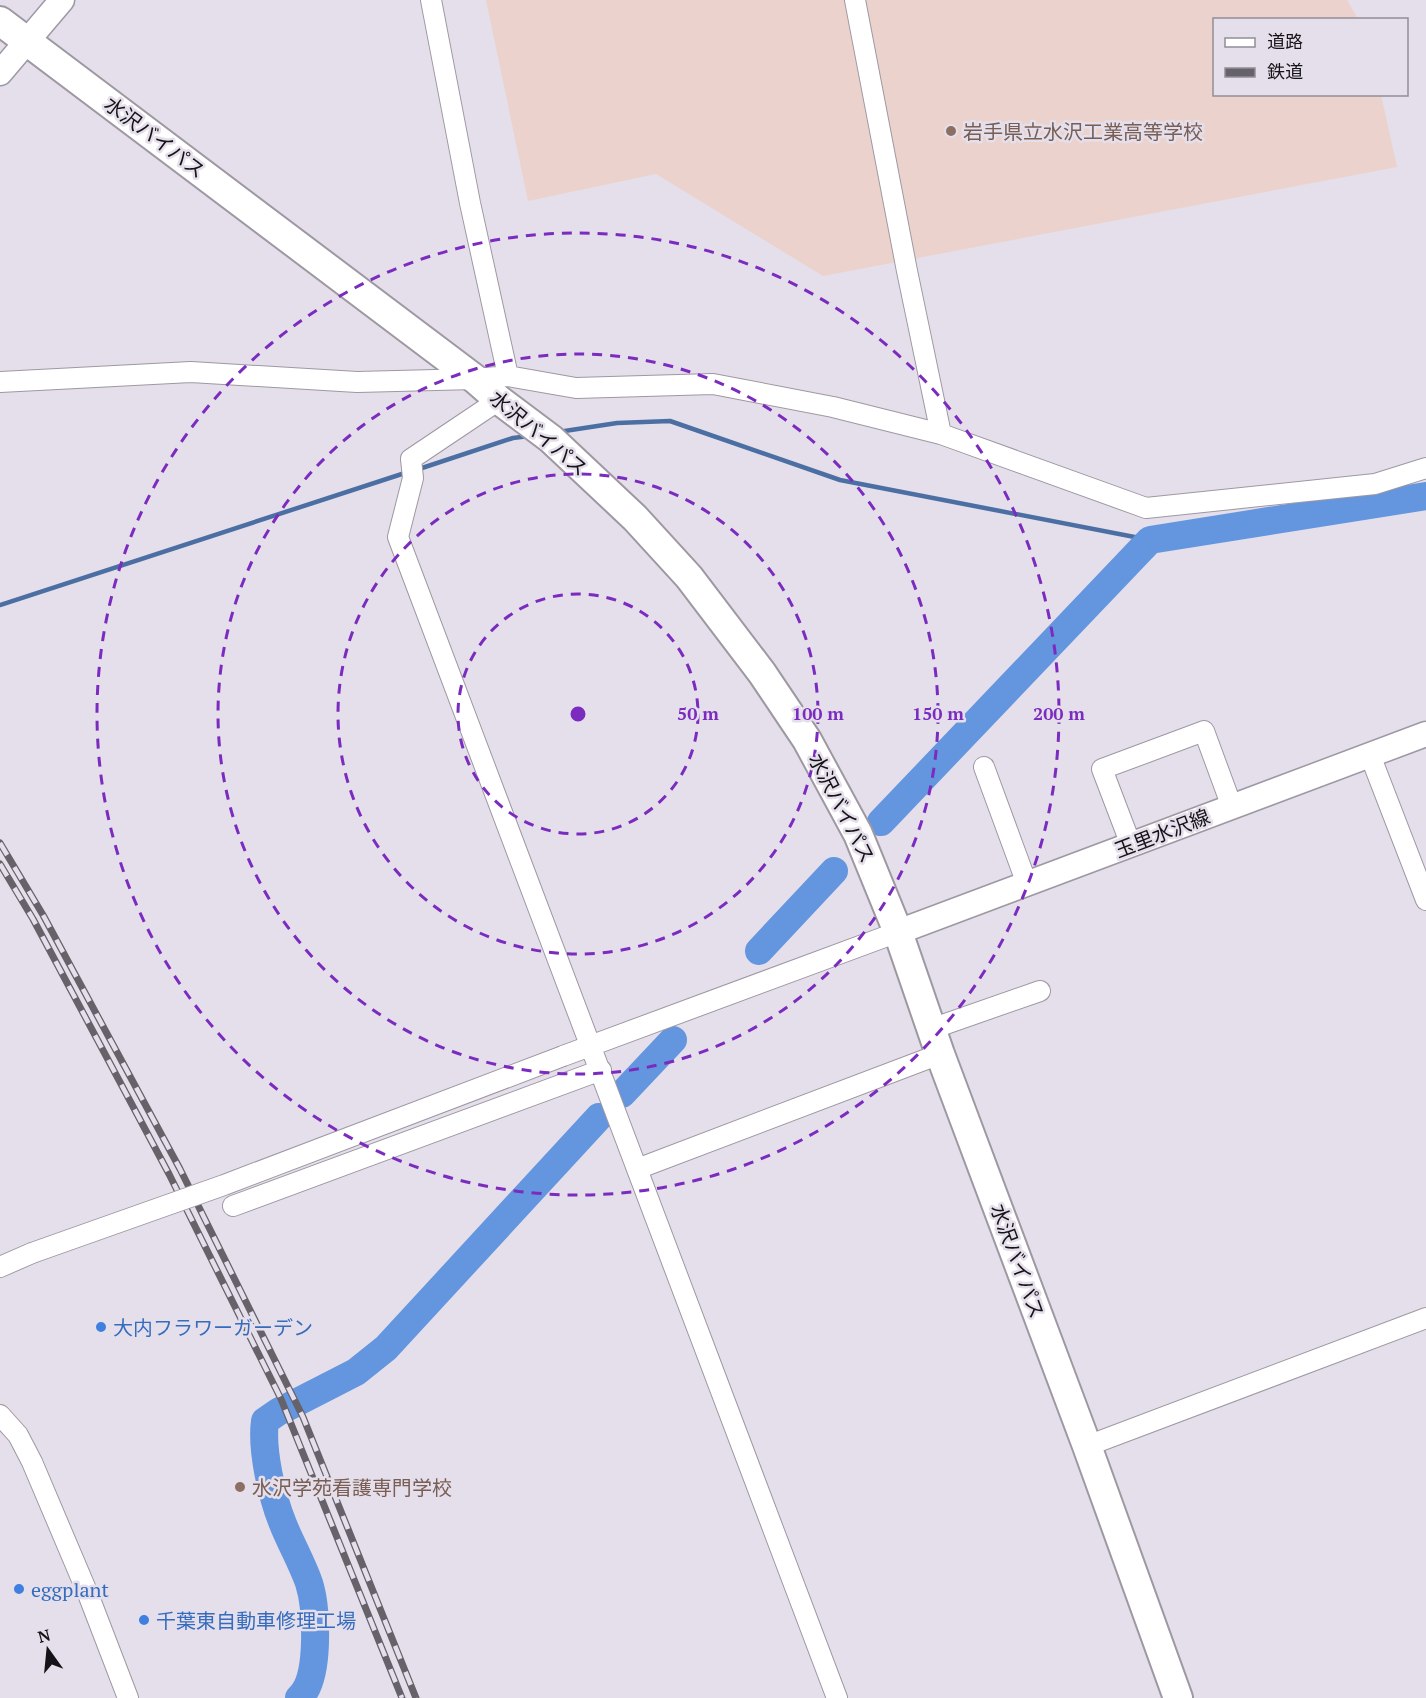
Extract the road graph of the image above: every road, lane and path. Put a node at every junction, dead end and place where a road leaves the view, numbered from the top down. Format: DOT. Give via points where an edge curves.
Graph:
graph roads {
  1 [pos="62,0"];
  2 [pos="431,0"];
  3 [pos="855,0"];
  4 [pos="0,21"];
  5 [pos="27,40"];
  6 [pos="0,73"];
  7 [pos="475,379"];
  8 [pos="0,382"];
  9 [pos="503,388"];
  10 [pos="941,434"];
  11 [pos="1426,468"];
  12 [pos="1426,734"];
  13 [pos="1370,755"];
  14 [pos="984,767"];
  15 [pos="1232,807"];
  16 [pos="1131,844"];
  17 [pos="1027,884"];
  18 [pos="1426,900"];
  19 [pos="898,932"];
  20 [pos="1040,991"];
  21 [pos="936,1042"];
  22 [pos="592,1046"];
  23 [pos="601,1070"];
  24 [pos="637,1169"];
  25 [pos="233,1206"];
  26 [pos="0,1268"];
  27 [pos="1426,1318"];
  28 [pos="0,1414"];
  29 [pos="1087,1446"];
  30 [pos="128,1698"];
  31 [pos="837,1698"];
  32 [pos="1178,1698"];
  1 -- 5 [label="main road"];
  2 -- 9 [label="street"];
  3 -- 10 [label="street"];
  4 -- 5 [label="highway, 水沢バイパス"];
  5 -- 6 [label="main road"];
  5 -- 7 [label="highway, 水沢バイパス"];
  7 -- 8 [label="street" via="357,382 191,372"];
  7 -- 9 [label="highway, 水沢バイパス"];
  9 -- 10 [label="street" via="713,384 833,407"];
  9 -- 19 [label="highway, 水沢バイパス" via="689,577 762,673 807,740 858,834"];
  9 -- 22 [label="street" via="411,459 413,478 398,537"];
  10 -- 11 [label="street" via="1146,508 1375,484"];
  12 -- 13 [label="main road, 玉里水沢線"];
  13 -- 15 [label="main road, 玉里水沢線"];
  13 -- 18 [label="street"];
  14 -- 17 [label="street"];
  15 -- 16 [label="main road, 玉里水沢線"];
  15 -- 16 [label="street" via="1204,731 1102,769"];
  16 -- 17 [label="main road, 玉里水沢線"];
  17 -- 19 [label="main road, 玉里水沢線"];
  19 -- 21 [label="highway, 水沢バイパス"];
  19 -- 22 [label="street"];
  20 -- 21 [label="street"];
  21 -- 24 [label="street"];
  21 -- 29 [label="highway, 水沢バイパス"];
  22 -- 23 [label="street"];
  22 -- 26 [label="street, bridge"];
  23 -- 24 [label="street"];
  23 -- 25 [label="street"];
  24 -- 31 [label="street"];
  27 -- 29 [label="street"];
  28 -- 30 [label="street" via="18,1435 32,1462"];
  29 -- 32 [label="highway, 水沢バイパス"];
}
